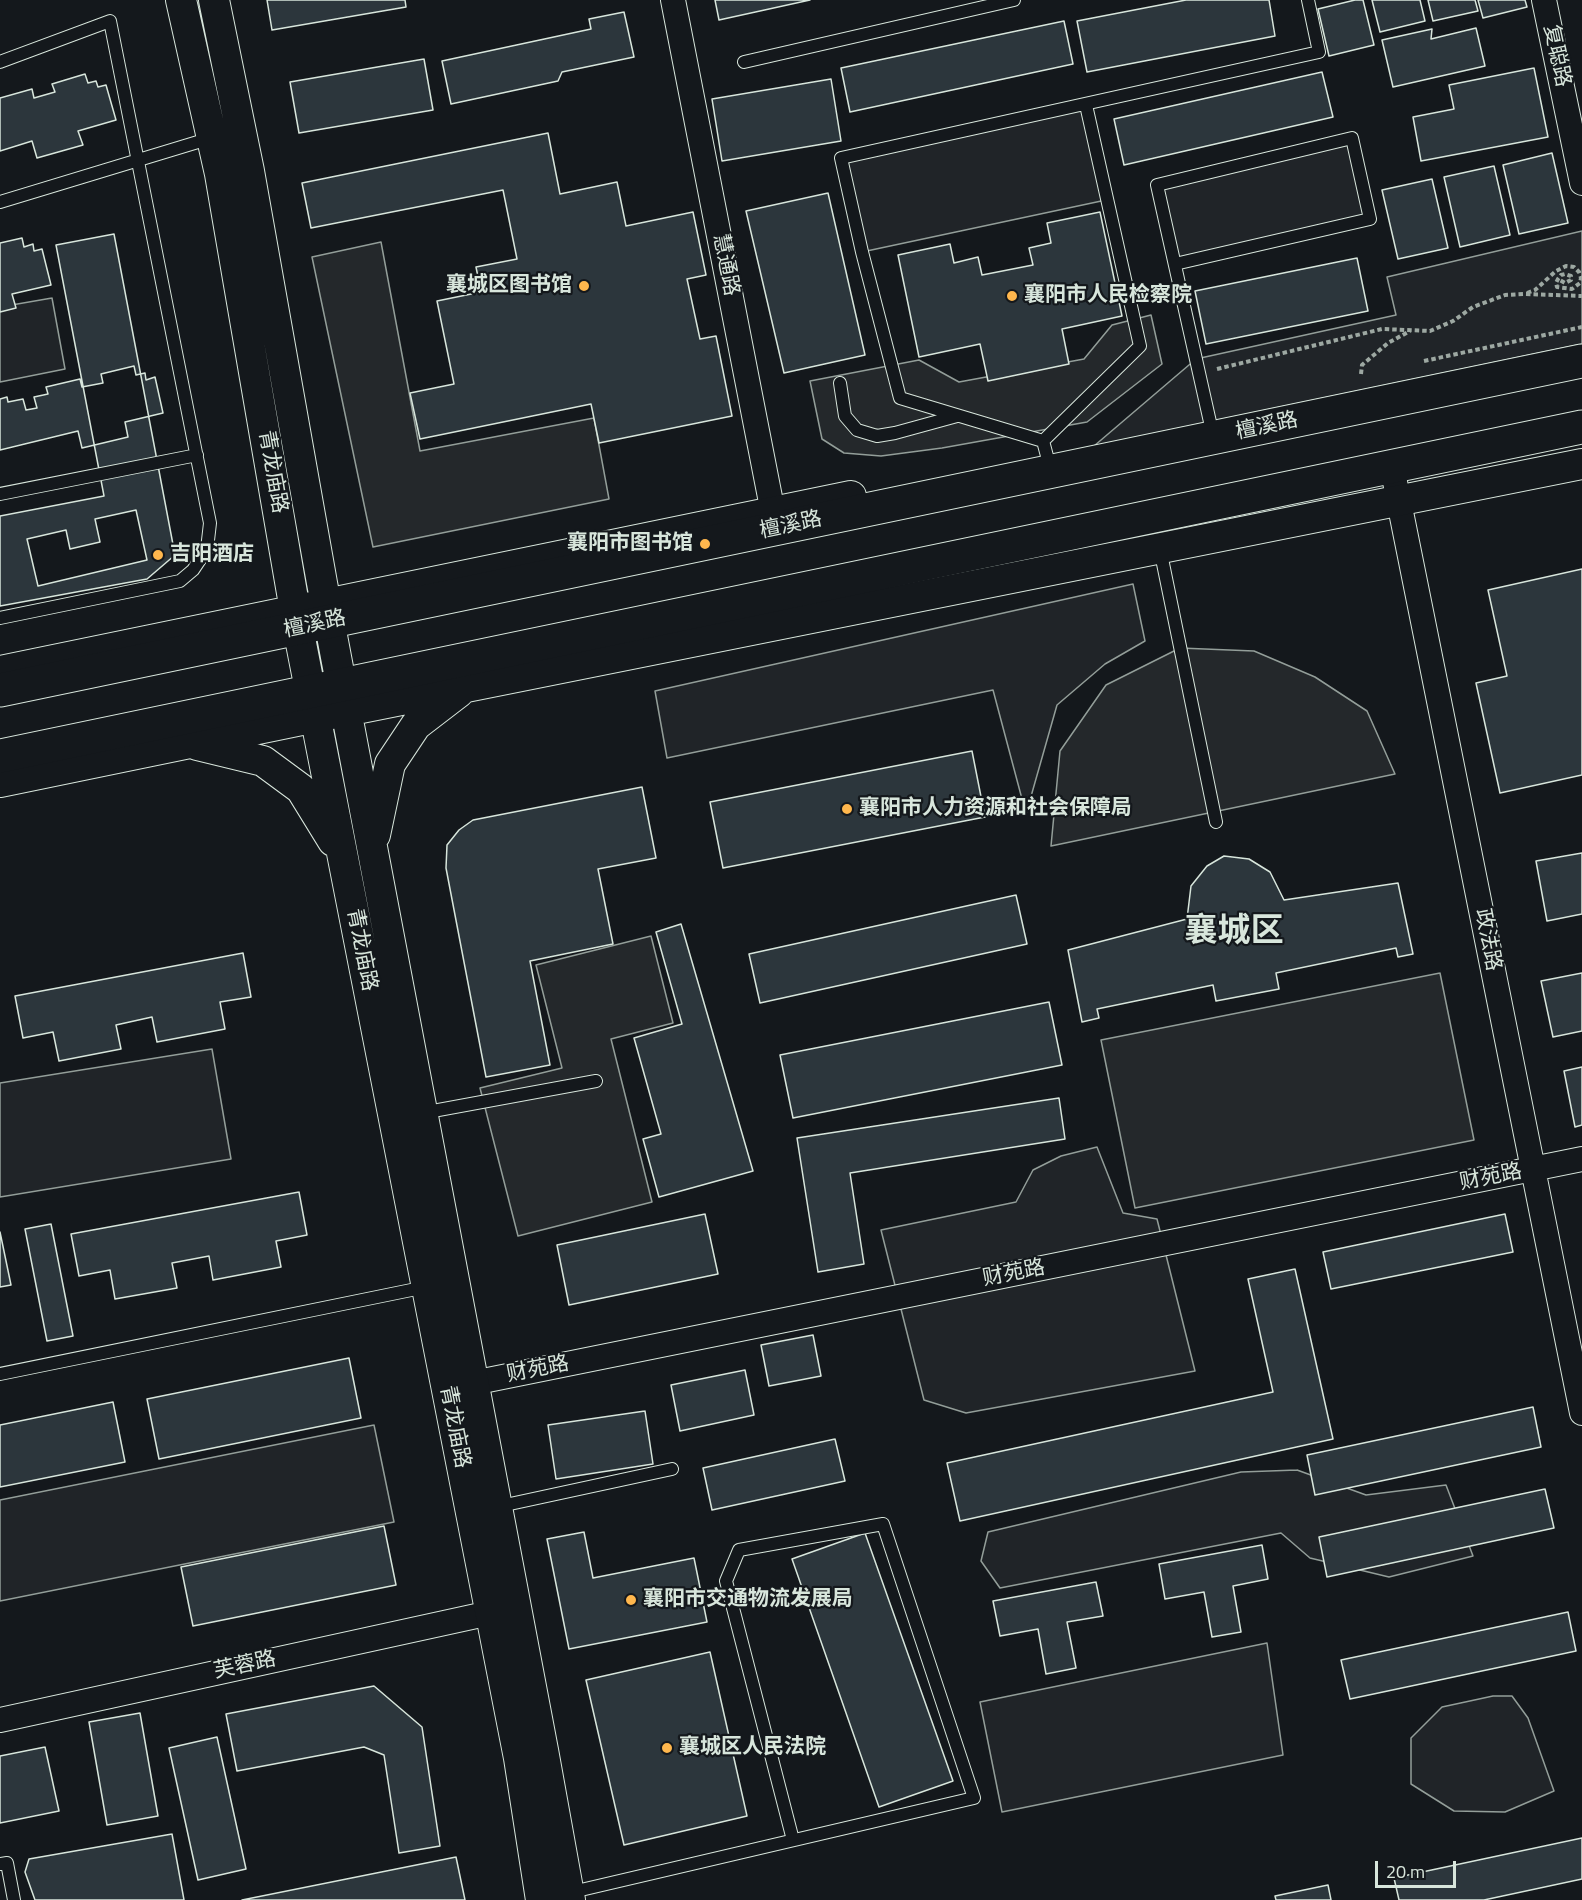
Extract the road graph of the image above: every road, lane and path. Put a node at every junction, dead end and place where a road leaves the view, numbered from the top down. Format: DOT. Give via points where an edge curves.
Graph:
graph roads {
  1 [pos="181,0"];
  2 [pos="214,0"];
  3 [pos="673,0"];
  4 [pos="1014,0"];
  5 [pos="1308,0"];
  6 [pos="1544,0"];
  7 [pos="0,62"];
  8 [pos="744,62"];
  9 [pos="1086,105"];
  10 [pos="212,138"];
  11 [pos="138,160"];
  12 [pos="1582,183"];
  13 [pos="0,202"];
  14 [pos="1174,264"];
  15 [pos="1558,279"];
  16 [pos="1523,294"];
  17 [pos="1582,296"];
  18 [pos="1411,331"];
  19 [pos="1582,344"];
  20 [pos="1582,361"];
  21 [pos="1199,374"];
  22 [pos="1361,374"];
  23 [pos="840,383"];
  24 [pos="957,416"];
  25 [pos="1210,422"];
  26 [pos="1582,428"];
  27 [pos="197,455"];
  28 [pos="1047,456"];
  29 [pos="1582,464"];
  30 [pos="1392,467"];
  31 [pos="0,494"];
  32 [pos="1399,500"];
  33 [pos="775,521"];
  34 [pos="1159,548"];
  35 [pos="312,616"];
  36 [pos="0,618"];
  37 [pos="0,671"];
  38 [pos="466,687"];
  39 [pos="0,690"];
  40 [pos="329,701"];
  41 [pos="188,743"];
  42 [pos="0,756"];
  43 [pos="0,782"];
  44 [pos="1216,822"];
  45 [pos="372,847"];
  46 [pos="344,858"];
  47 [pos="596,1081"];
  48 [pos="409,1116"];
  49 [pos="1582,1159"];
  50 [pos="1533,1170"];
  51 [pos="427,1287"];
  52 [pos="0,1374"];
  53 [pos="460,1386"];
  54 [pos="1582,1413"];
  55 [pos="672,1469"];
  56 [pos="484,1509"];
  57 [pos="490,1613"];
  58 [pos="0,1720"];
  59 [pos="793,1840"];
  60 [pos="0,1864"];
  61 [pos="555,1897"];
  62 [pos="14,1900"];
  1 -- 10 [label="street, 青龙庙路"];
  2 -- 35 [label="street, 青龙庙路" via="249,171"];
  3 -- 33 [label="street, 慧通路"];
  4 -- 8 [label="lane"];
  5 -- 9 [label="lane" via="1319,52"];
  6 -- 12 [label="street, 复聪路"];
  7 -- 11 [label="lane" via="110,21"];
  9 -- 24 [label="lane" via="841,158 900,398"];
  9 -- 28 [label="lane" via="1140,346"];
  10 -- 11 [label="lane"];
  10 -- 35 [label="street, 青龙庙路"];
  11 -- 13 [label="lane"];
  11 -- 27 [label="lane"];
  14 -- 14 [label="lane" via="1157,185 1352,138 1370,219"];
  14 -- 21 [label="lane"];
  15 -- 16 [label="path" via="1557,287 1572,289 1581,278 1574,267 1566,266 1535,290"];
  16 -- 17 [label="path"];
  16 -- 18 [label="path" via="1504,295 1473,307 1430,331"];
  18 -- 21 [label="path" via="1382,329"];
  18 -- 22 [label="path" via="1388,343 1362,365"];
  19 -- 25 [label="street"];
  20 -- 28 [label="main road, 檀溪路"];
  21 -- 25 [label="lane"];
  23 -- 24 [label="lane" via="845,416 858,430 877,436"];
  24 -- 28 [label="lane"];
  25 -- 28 [label="street"];
  26 -- 30 [label="main road"];
  27 -- 31 [label="lane"];
  27 -- 36 [label="lane" via="210,523 207,549 180,581"];
  28 -- 33 [label="main road, 檀溪路"];
  29 -- 32 [label="street"];
  30 -- 32 [label="street, 政法路"];
  30 -- 40 [label="main road"];
  32 -- 34 [label="street"];
  32 -- 50 [label="street, 政法路"];
  33 -- 35 [label="main road, 檀溪路"];
  34 -- 38 [label="street"];
  34 -- 44 [label="lane"];
  35 -- 37 [label="street"];
  35 -- 39 [label="main road, 檀溪路"];
  35 -- 40 [label="street, 青龙庙路"];
  38 -- 40 [label="street"];
  38 -- 45 [label="street" via="416,725 390,764"];
  40 -- 41 [label="street"];
  40 -- 42 [label="main road"];
  40 -- 45 [label="street, 青龙庙路"];
  40 -- 46 [label="street, 青龙庙路"];
  41 -- 43 [label="street"];
  41 -- 46 [label="street" via="263,761 302,789"];
  45 -- 48 [label="street, 青龙庙路"];
  46 -- 48 [label="street, 青龙庙路"];
  47 -- 48 [label="lane"];
  48 -- 51 [label="street, 青龙庙路"];
  48 -- 53 [label="street, 青龙庙路"];
  49 -- 50 [label="street, 财苑路"];
  50 -- 53 [label="street, 财苑路"];
  50 -- 54 [label="street, 政法路"];
  51 -- 52 [label="lane"];
  51 -- 53 [label="street, 青龙庙路"];
  53 -- 56 [label="street, 青龙庙路"];
  55 -- 56 [label="lane"];
  56 -- 57 [label="street, 青龙庙路"];
  56 -- 61 [label="street, 青龙庙路"];
  57 -- 58 [label="street, 芙蓉路"];
  57 -- 61 [label="street, 青龙庙路" via="519,1758"];
  59 -- 59 [label="lane" via="974,1798 883,1524 739,1550 726,1581"];
  59 -- 61 [label="lane"];
  60 -- 62 [label="lane" via="7,1863"];
}
